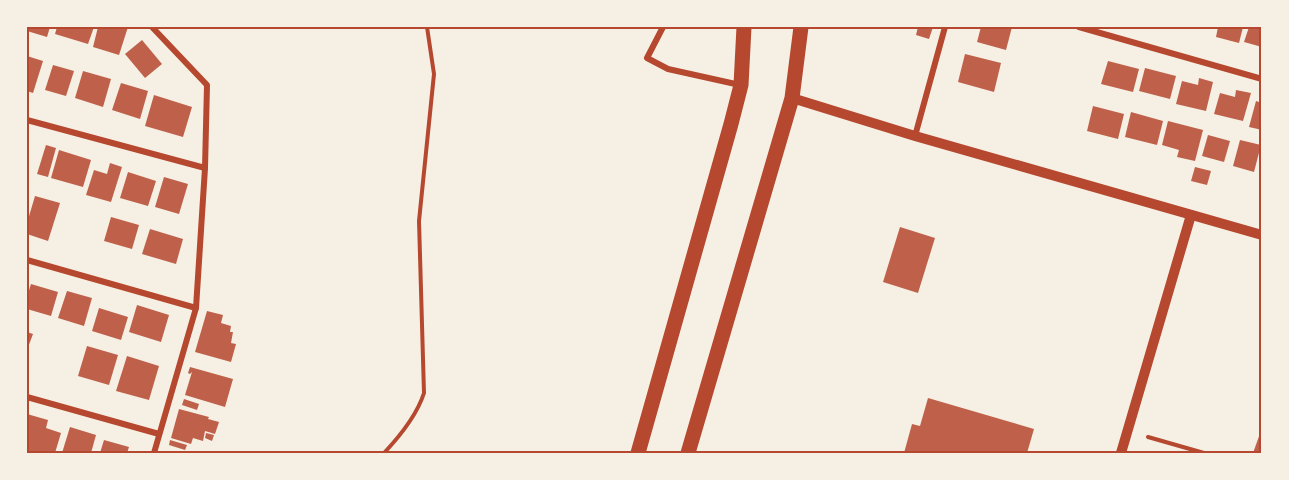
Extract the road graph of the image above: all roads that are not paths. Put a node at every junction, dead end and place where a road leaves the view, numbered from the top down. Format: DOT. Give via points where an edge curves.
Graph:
graph roads {
  1 [pos="152,27"];
  2 [pos="663,27"];
  3 [pos="744,27"];
  4 [pos="801,27"];
  5 [pos="945,27"];
  6 [pos="1079,27"];
  7 [pos="1262,79"];
  8 [pos="741,85"];
  9 [pos="792,98"];
  10 [pos="27,120"];
  11 [pos="915,136"];
  12 [pos="205,168"];
  13 [pos="1191,215"];
  14 [pos="1262,235"];
  15 [pos="27,260"];
  16 [pos="196,308"];
  17 [pos="27,397"];
  18 [pos="159,434"];
  19 [pos="154,453"];
  20 [pos="638,453"];
  21 [pos="688,453"];
  22 [pos="1121,453"];
  1 -- 12 [label="street" via="207,86"];
  2 -- 8 [label="street" via="647,58 668,69"];
  3 -- 8 [label="main road"];
  4 -- 9 [label="main road"];
  5 -- 11 [label="street"];
  6 -- 7 [label="street"];
  8 -- 20 [label="main road"];
  9 -- 11 [label="street"];
  9 -- 21 [label="main road"];
  10 -- 12 [label="street"];
  11 -- 13 [label="street"];
  12 -- 16 [label="street"];
  13 -- 14 [label="street"];
  13 -- 22 [label="street"];
  15 -- 16 [label="street"];
  16 -- 18 [label="street"];
  17 -- 18 [label="street"];
  18 -- 19 [label="street"];
}
